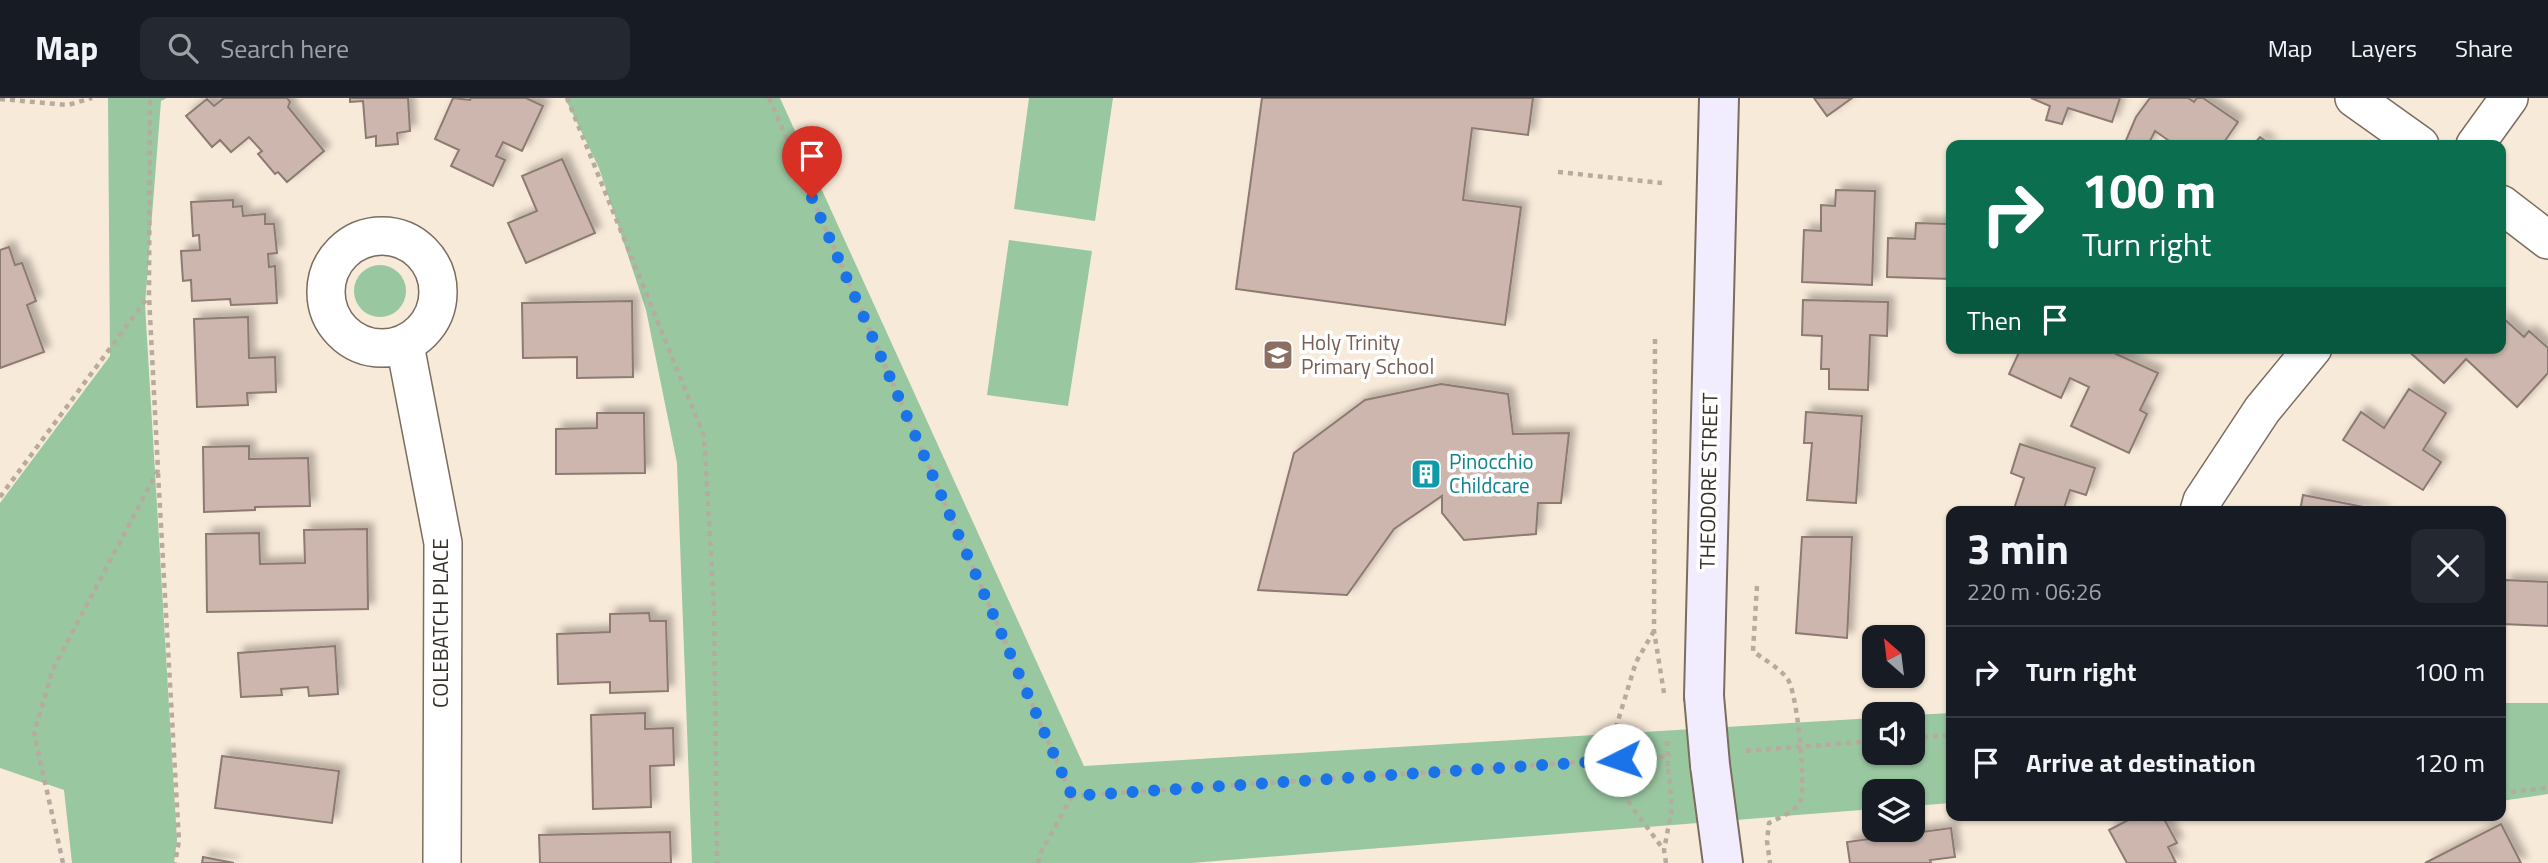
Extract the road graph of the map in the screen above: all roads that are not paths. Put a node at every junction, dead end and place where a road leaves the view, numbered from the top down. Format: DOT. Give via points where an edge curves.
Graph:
graph roads {
  1 [pos="1719,98"];
  2 [pos="2354,98"];
  3 [pos="2509,98"];
  4 [pos="2413,140"];
  5 [pos="2479,140"];
  6 [pos="2506,208"];
  7 [pos="2548,240"];
  8 [pos="405,345"];
  9 [pos="2308,354"];
  10 [pos="2200,506"];
  11 [pos="442,863"];
  12 [pos="1723,863"];
  1 -- 12 [label="main road, THEODORE STREET, bridge" via="1704,696 1726,758"];
  2 -- 4 [label="street"];
  3 -- 5 [label="street"];
  6 -- 7 [label="street"];
  8 -- 11 [label="street, COLEBATCH PLACE" via="443,543"];
  9 -- 10 [label="street" via="2262,410"];
}
